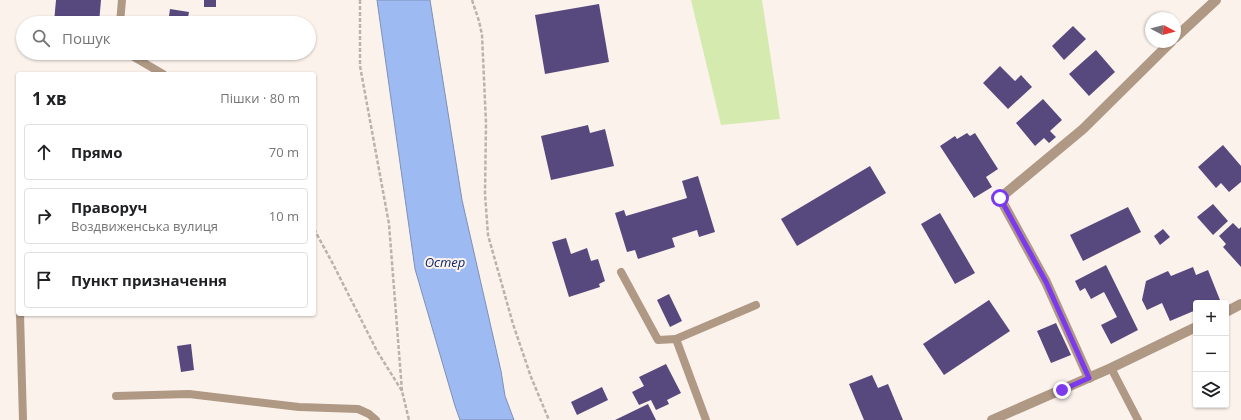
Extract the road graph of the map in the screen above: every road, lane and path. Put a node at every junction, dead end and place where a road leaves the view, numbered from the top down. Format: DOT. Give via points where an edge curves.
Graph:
graph roads {
  1 [pos="122,0"];
  2 [pos="360,0"];
  3 [pos="472,0"];
  4 [pos="1216,0"];
  5 [pos="121,16"];
  6 [pos="1181,32"];
  7 [pos="1165,48"];
  8 [pos="139,60"];
  9 [pos="160,72"];
  10 [pos="316,234"];
  11 [pos="621,272"];
  12 [pos="1241,304"];
  13 [pos="756,305"];
  14 [pos="1229,310"];
  15 [pos="20,316"];
  16 [pos="1193,328"];
  17 [pos="676,339"];
  18 [pos="1111,368"];
  19 [pos="1089,378"];
  20 [pos="402,391"];
  21 [pos="116,396"];
  22 [pos="23,420"];
  23 [pos="376,420"];
  24 [pos="409,420"];
  25 [pos="549,420"];
  26 [pos="706,420"];
  27 [pos="992,420"];
  28 [pos="1138,420"];
  1 -- 5 [label="lane"];
  2 -- 20 [label="path" via="360,66 389,224"];
  3 -- 25 [label="path" via="482,35 488,235 513,324"];
  4 -- 6 [label="street"];
  7 -- 19 [label="street" via="1083,129 1000,198 1046,282"];
  8 -- 9 [label="lane"];
  10 -- 20 [label="path" via="377,351"];
  11 -- 17 [label="lane" via="658,340"];
  12 -- 14 [label="street"];
  13 -- 17 [label="lane"];
  15 -- 22 [label="lane"];
  16 -- 18 [label="street"];
  17 -- 26 [label="lane"];
  18 -- 19 [label="street"];
  18 -- 28 [label="lane"];
  19 -- 27 [label="street"];
  20 -- 24 [label="path"];
  21 -- 23 [label="lane" via="189,394 300,407 358,409"];
}
